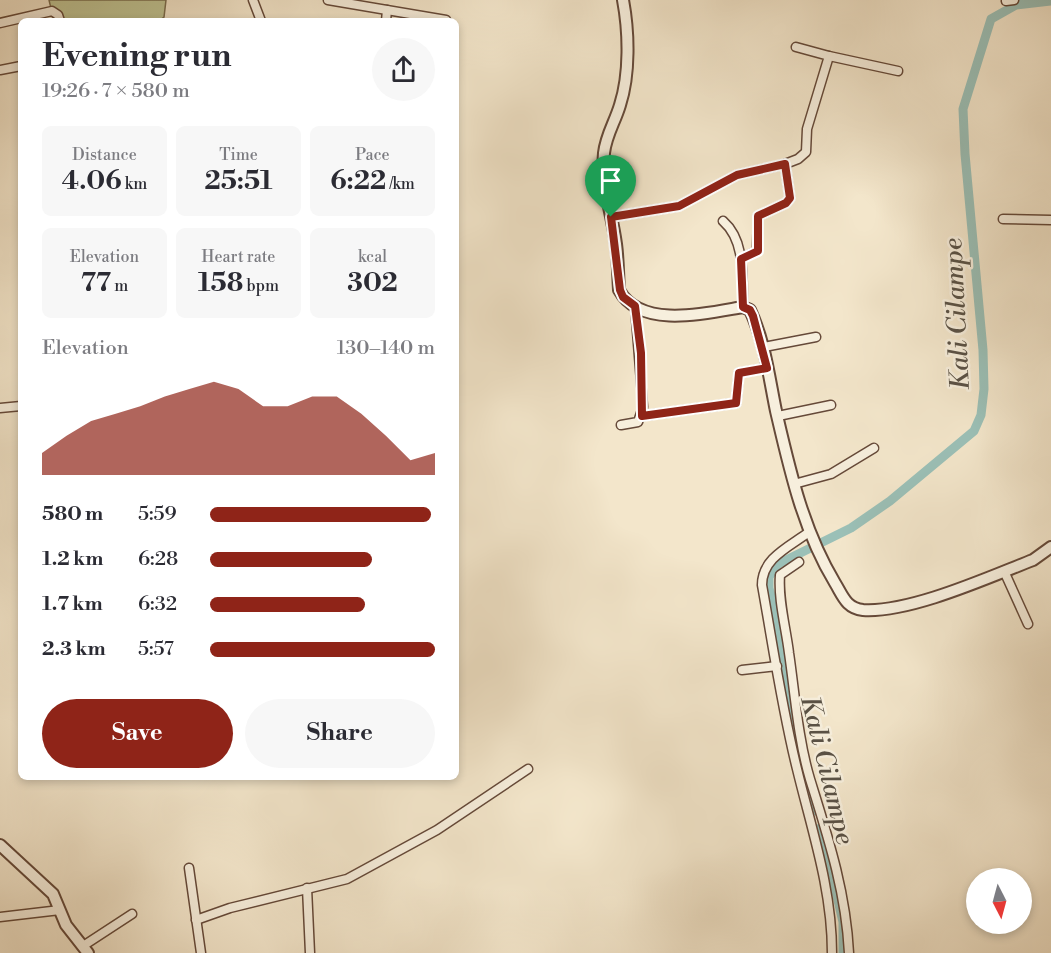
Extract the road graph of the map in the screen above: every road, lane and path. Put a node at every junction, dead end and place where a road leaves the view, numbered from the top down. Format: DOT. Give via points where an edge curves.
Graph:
graph roads {
  1 [pos="253,0"];
  2 [pos="328,0"];
  3 [pos="622,0"];
  4 [pos="363,3"];
  5 [pos="387,10"];
  6 [pos="22,18"];
  7 [pos="59,18"];
  8 [pos="260,18"];
  9 [pos="386,18"];
  10 [pos="434,18"];
  11 [pos="18,19"];
  12 [pos="0,23"];
  13 [pos="796,47"];
  14 [pos="829,56"];
  15 [pos="18,67"];
  16 [pos="0,70"];
  17 [pos="898,71"];
  18 [pos="785,164"];
  19 [pos="611,217"];
  20 [pos="1003,219"];
  21 [pos="723,220"];
  22 [pos="1051,220"];
  23 [pos="741,259"];
  24 [pos="635,306"];
  25 [pos="743,307"];
  26 [pos="816,337"];
  27 [pos="764,347"];
  28 [pos="767,368"];
  29 [pos="831,405"];
  30 [pos="18,406"];
  31 [pos="0,408"];
  32 [pos="642,416"];
  33 [pos="777,416"];
  34 [pos="621,425"];
  35 [pos="874,448"];
  36 [pos="794,484"];
  37 [pos="810,535"];
  38 [pos="1051,547"];
  39 [pos="799,562"];
  40 [pos="1004,571"];
  41 [pos="1028,624"];
  42 [pos="777,666"];
  43 [pos="742,670"];
  44 [pos="800,760"];
  45 [pos="528,769"];
  46 [pos="813,803"];
  47 [pos="0,845"];
  48 [pos="189,868"];
  49 [pos="308,888"];
  50 [pos="60,910"];
  51 [pos="132,914"];
  52 [pos="0,917"];
  53 [pos="196,920"];
  54 [pos="86,949"];
  55 [pos="201,953"];
  56 [pos="310,953"];
  57 [pos="832,953"];
  58 [pos="849,953"];
  1 -- 8 [label="street"];
  2 -- 4 [label="street"];
  3 -- 19 [label="street" via="627,30 623,90 604,154 604,188"];
  4 -- 5 [label="street"];
  5 -- 9 [label="street"];
  5 -- 10 [label="street"];
  6 -- 7 [label="street" via="52,11"];
  11 -- 12 [label="street"];
  13 -- 14 [label="street"];
  14 -- 17 [label="street"];
  14 -- 18 [label="street" via="807,129 806,152"];
  15 -- 16 [label="street"];
  18 -- 19 [label="street" via="737,175 679,206"];
  18 -- 23 [label="street" via="790,198 758,216 758,251"];
  19 -- 24 [label="street" via="620,290"];
  20 -- 22 [label="street"];
  21 -- 23 [label="street" via="733,229"];
  23 -- 25 [label="street"];
  24 -- 25 [label="street" via="673,317"];
  24 -- 32 [label="street" via="641,353"];
  25 -- 27 [label="street" via="750,310"];
  26 -- 27 [label="street"];
  27 -- 28 [label="street"];
  28 -- 32 [label="street" via="739,373 736,403"];
  28 -- 33 [label="street"];
  29 -- 33 [label="street"];
  30 -- 31 [label="street"];
  32 -- 34 [label="street" via="638,422"];
  33 -- 36 [label="street"];
  35 -- 36 [label="street" via="837,472"];
  36 -- 37 [label="street"];
  37 -- 40 [label="street" via="843,600 863,610 909,604"];
  37 -- 42 [label="street" via="769,561 763,571 762,585"];
  38 -- 40 [label="street" via="1034,560"];
  39 -- 44 [label="street" via="783,571 780,582"];
  40 -- 41 [label="street"];
  42 -- 43 [label="street"];
  42 -- 44 [label="street"];
  44 -- 46 [label="street"];
  45 -- 49 [label="street" via="445,825 373,866 347,879"];
  46 -- 57 [label="street" via="832,925"];
  46 -- 58 [label="street" via="838,872"];
  47 -- 50 [label="street" via="53,894"];
  48 -- 53 [label="street"];
  49 -- 53 [label="street"];
  49 -- 56 [label="street"];
  50 -- 52 [label="street"];
  50 -- 54 [label="street" via="66,925"];
  51 -- 54 [label="street"];
  53 -- 55 [label="street"];
}
